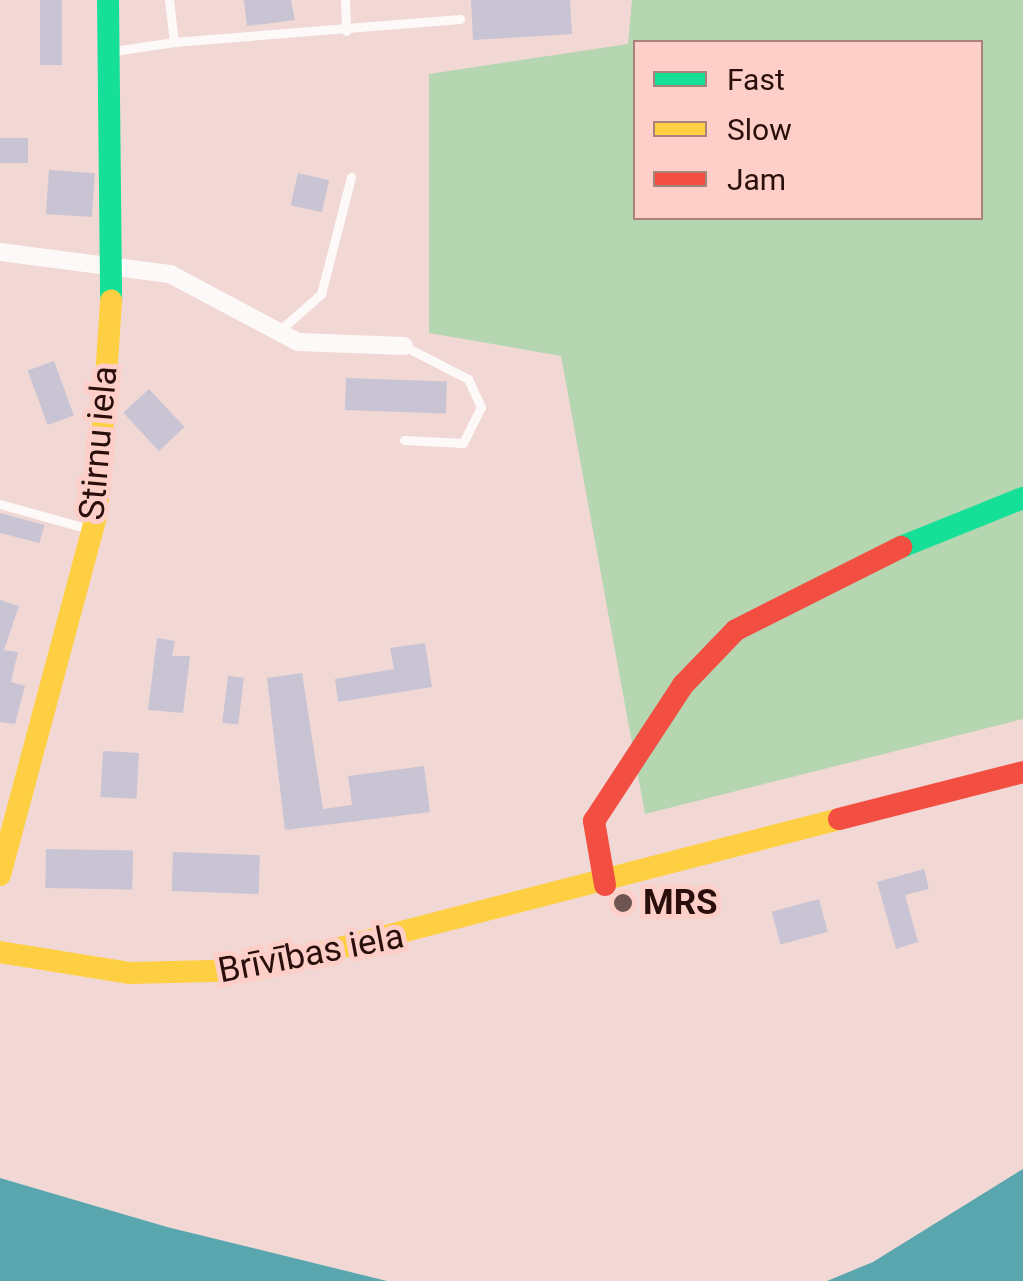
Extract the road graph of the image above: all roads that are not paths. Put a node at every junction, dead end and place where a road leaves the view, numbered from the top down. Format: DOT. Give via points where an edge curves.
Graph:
graph roads {
  1 [pos="108,0"];
  2 [pos="169,0"];
  3 [pos="345,0"];
  4 [pos="460,20"];
  5 [pos="346,31"];
  6 [pos="174,42"];
  7 [pos="112,51"];
  8 [pos="351,177"];
  9 [pos="0,252"];
  10 [pos="113,262"];
  11 [pos="277,331"];
  12 [pos="404,346"];
  13 [pos="404,440"];
  14 [pos="1023,498"];
  15 [pos="0,504"];
  16 [pos="92,530"];
  17 [pos="1023,772"];
  18 [pos="0,875"];
  19 [pos="612,884"];
  20 [pos="0,952"];
  1 -- 7 [label="street, Stirnu iela"];
  2 -- 6 [label="lane"];
  3 -- 5 [label="lane"];
  4 -- 5 [label="lane"];
  5 -- 6 [label="lane"];
  6 -- 7 [label="lane"];
  7 -- 10 [label="street, Stirnu iela"];
  8 -- 11 [label="lane" via="322,294"];
  9 -- 10 [label="street"];
  10 -- 11 [label="street" via="170,274"];
  10 -- 16 [label="street, Stirnu iela"];
  11 -- 12 [label="street" via="298,342"];
  12 -- 13 [label="lane" via="468,379 481,407 462,443"];
  14 -- 19 [label="street" via="913,541 736,630 684,685 594,821"];
  15 -- 16 [label="lane"];
  16 -- 18 [label="street, Stirnu iela"];
  17 -- 19 [label="street, Brīvības iela"];
  19 -- 20 [label="street, Brīvības iela" via="254,970 130,973"];
}
